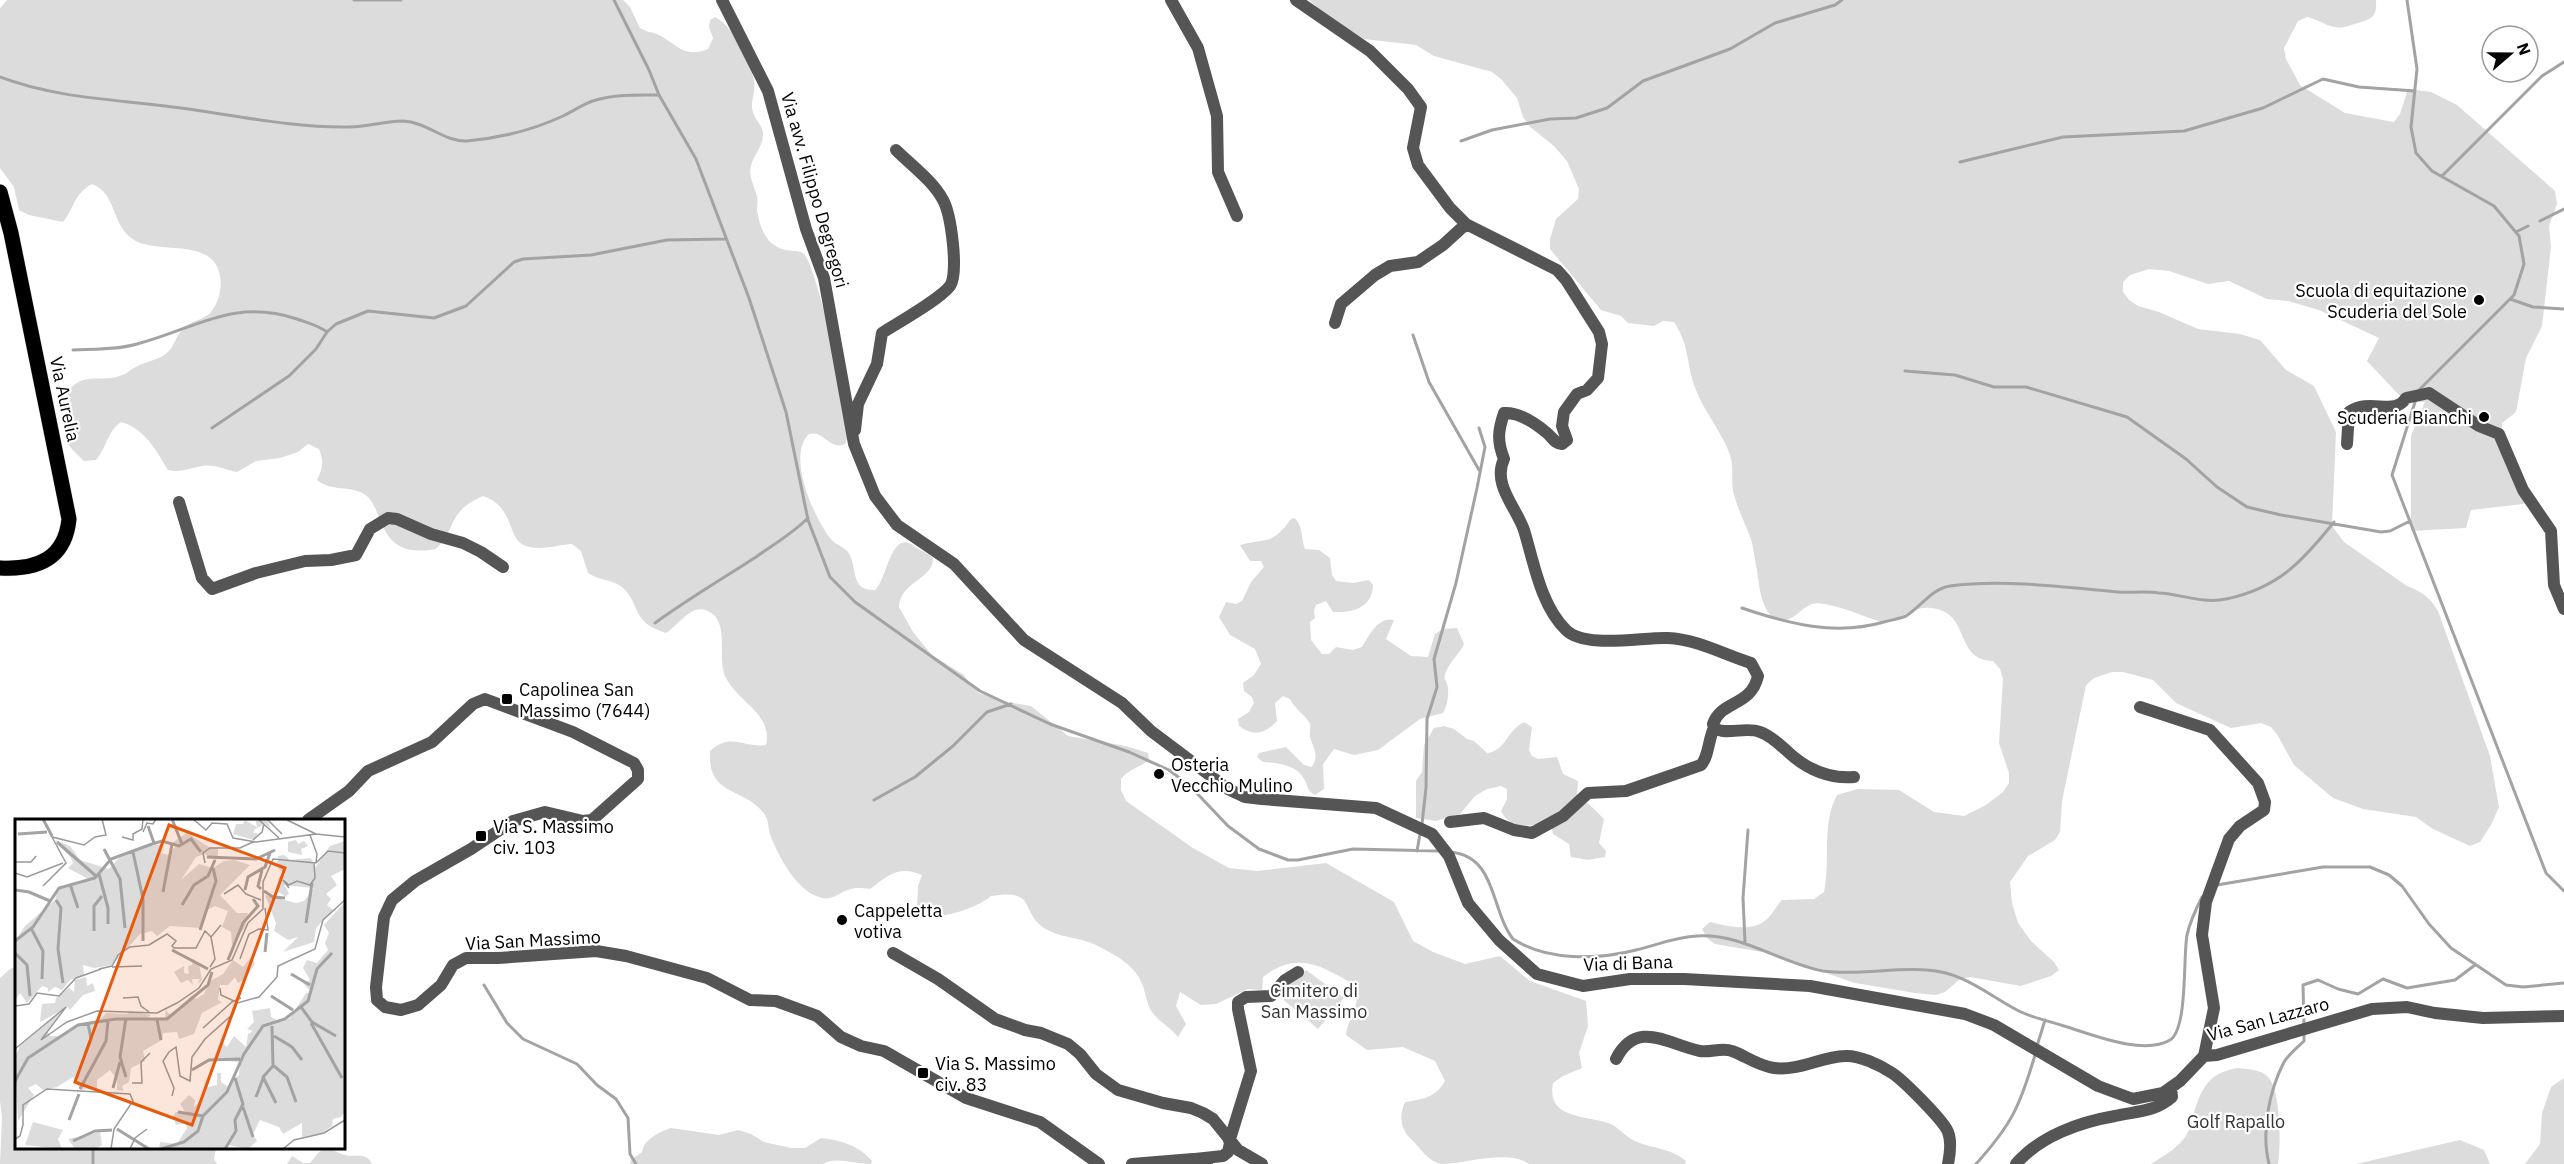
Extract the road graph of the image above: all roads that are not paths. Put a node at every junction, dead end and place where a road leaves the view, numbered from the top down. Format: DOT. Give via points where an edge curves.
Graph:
graph roads {
  1 [pos="722,0"];
  2 [pos="1172,0"];
  3 [pos="1296,0"];
  4 [pos="896,150"];
  5 [pos="0,192"];
  6 [pos="1237,216"];
  7 [pos="1466,224"];
  8 [pos="1335,323"];
  9 [pos="854,444"];
  10 [pos="2347,444"];
  11 [pos="179,502"];
  12 [pos="503,567"];
  13 [pos="0,568"];
  14 [pos="2564,609"];
  15 [pos="2140,707"];
  16 [pos="1714,728"];
  17 [pos="1151,731"];
  18 [pos="1854,777"];
  19 [pos="309,819"];
  20 [pos="1450,822"];
  21 [pos="893,953"];
  22 [pos="1298,972"];
  23 [pos="2564,1016"];
  24 [pos="2204,1056"];
  25 [pos="1616,1059"];
  26 [pos="2171,1087"];
  27 [pos="1229,1137"];
  28 [pos="1193,1159"];
  29 [pos="1099,1164"];
  30 [pos="1132,1164"];
  31 [pos="1207,1164"];
  32 [pos="1262,1164"];
  33 [pos="1948,1164"];
  34 [pos="2016,1164"];
  1 -- 9 [label="street, Via avv. Filippo Degregori" via="768,91 806,229 824,278"];
  2 -- 6 [label="street" via="1198,48 1217,116 1218,172"];
  3 -- 7 [label="street" via="1370,51 1408,89 1421,108 1413,148 1418,165"];
  4 -- 9 [label="street" via="944,201 953,252 953,278 938,296 882,333 877,364 858,404"];
  5 -- 13 [label="main road, Via Aurelia" via="69,519 61,546 50,558 17,569"];
  7 -- 8 [label="street" via="1418,262 1390,266 1375,275 1341,304"];
  7 -- 16 [label="street" via="1557,270 1599,332 1602,344 1598,378 1587,390 1576,394 1563,412 1567,440 1556,443 1514,412 1504,413 1499,428 1497,442 1504,459 1500,467 1504,493 1523,527 1551,612 1567,632 1586,640 1669,638 1751,663 1758,676 1756,684 1749,695 1717,716"];
  9 -- 17 [label="street, Via avv. Filippo Degregori" via="875,496 897,525 954,564 1024,640 1122,703"];
  10 -- 14 [label="street" via="2349,412 2363,405 2394,407 2406,398 2429,393 2479,426 2497,432 2523,490 2551,531 2554,585"];
  11 -- 12 [label="street" via="202,578 212,589 305,561 356,555 370,529 388,518 463,543"];
  15 -- 24 [label="street, Via San Lazzaro" via="2210,730 2258,783 2265,802 2264,810 2229,839 2206,902 2202,935 2214,1008"];
  16 -- 18 [label="street" via="1767,734 1814,771"];
  16 -- 20 [label="street" via="1701,765 1626,790 1588,793 1563,816 1532,833 1484,818"];
  17 -- 26 [label="street, Via di Bana" via="1228,789 1245,797 1376,808 1432,834 1449,856 1468,903 1499,940 1537,974 1584,986 1641,979 1810,986 1965,1014 1994,1025 2098,1086 2133,1099 2163,1093"];
  19 -- 29 [label="street, Via San Massimo" via="368,771 432,742 473,704 484,699 573,732 634,763 638,779 592,820 545,812 513,820 415,881 392,900 384,917 376,987 377,1000 385,1007 401,1010 418,1005 441,985 453,965 466,958 596,951 626,956 706,978 750,1000 776,1001 817,1016 841,1037 884,1051 966,1098 1040,1122"];
  21 -- 27 [label="street" via="995,1019 1068,1044 1096,1074 1118,1090 1162,1104 1191,1108 1213,1119"];
  22 -- 27 [label="street" via="1271,996 1246,997 1238,1002 1251,1071"];
  23 -- 24 [label="street, Via San Lazzaro" via="2483,1018 2407,1007 2372,1009"];
  24 -- 26 [label="street, Via di Bana"];
  25 -- 33 [label="street" via="1624,1046 1642,1036 1663,1038 1703,1052 1730,1050 1773,1068 1794,1068 1848,1056 1864,1060 1892,1073 1946,1126 1950,1144"];
  26 -- 34 [label="street" via="2172,1097 2161,1106 2065,1131 2033,1146"];
  27 -- 28 [label="street" via="1228,1152 1223,1156"];
  27 -- 32 [label="street" via="1238,1150"];
  28 -- 30 [label="street"];
  28 -- 31 [label="street"];
}
